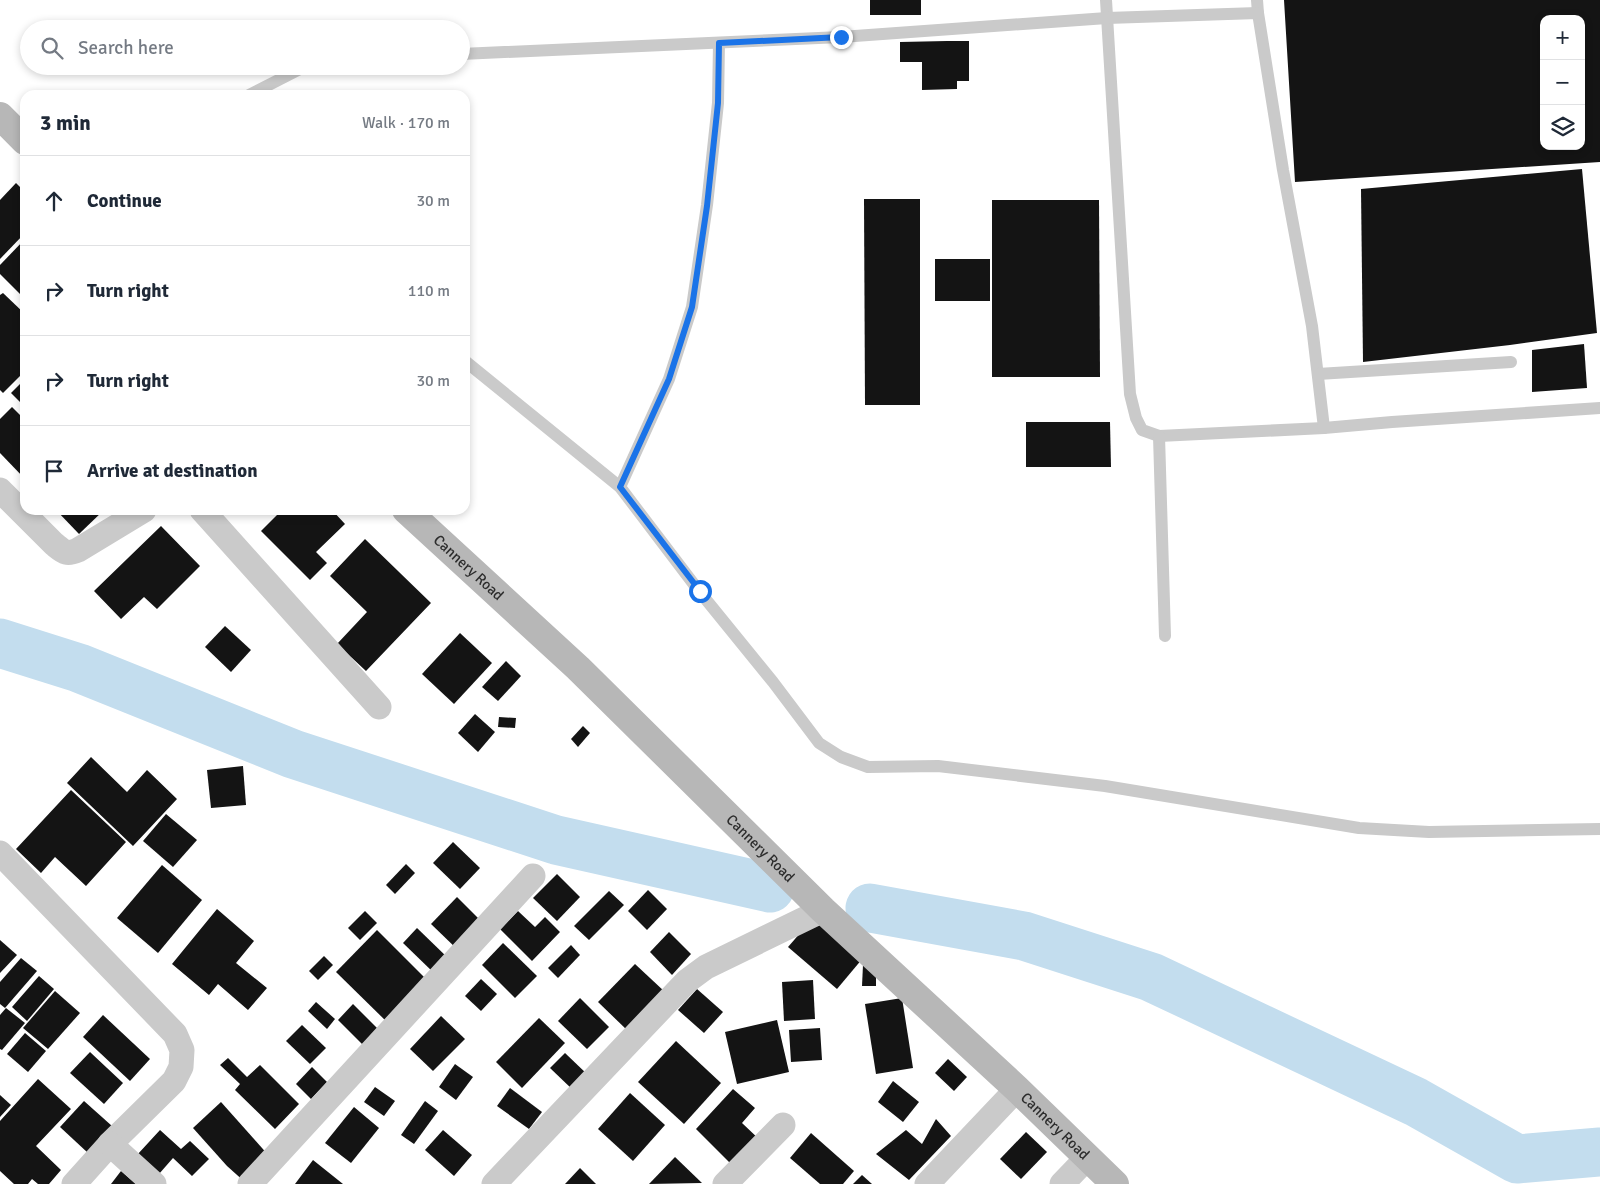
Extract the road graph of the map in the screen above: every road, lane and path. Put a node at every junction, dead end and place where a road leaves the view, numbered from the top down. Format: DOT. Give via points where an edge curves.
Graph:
graph roads {
  1 [pos="1106,0"];
  2 [pos="1257,0"];
  3 [pos="1258,13"];
  4 [pos="1107,18"];
  5 [pos="719,43"];
  6 [pos="470,54"];
  7 [pos="288,75"];
  8 [pos="259,90"];
  9 [pos="0,116"];
  10 [pos="20,135"];
  11 [pos="1511,362"];
  12 [pos="470,365"];
  13 [pos="1318,374"];
  14 [pos="1600,408"];
  15 [pos="1324,428"];
  16 [pos="1159,436"];
  17 [pos="620,487"];
  18 [pos="0,490"];
  19 [pos="20,510"];
  20 [pos="25,515"];
  21 [pos="136,515"];
  22 [pos="206,515"];
  23 [pos="411,515"];
  24 [pos="1165,636"];
  25 [pos="379,707"];
  26 [pos="1600,829"];
  27 [pos="0,853"];
  28 [pos="534,876"];
  29 [pos="823,910"];
  30 [pos="1017,1089"];
  31 [pos="783,1125"];
  32 [pos="110,1144"];
  33 [pos="1088,1157"];
  34 [pos="74,1184"];
  35 [pos="154,1184"];
  36 [pos="250,1184"];
  37 [pos="494,1184"];
  38 [pos="725,1184"];
  39 [pos="927,1184"];
  40 [pos="1062,1184"];
  41 [pos="1116,1184"];
  1 -- 4 [label="lane"];
  2 -- 3 [label="lane"];
  3 -- 4 [label="lane"];
  3 -- 13 [label="lane"];
  4 -- 5 [label="lane"];
  4 -- 16 [label="lane" via="1130,394 1142,430"];
  5 -- 6 [label="lane"];
  5 -- 17 [label="lane" via="718,103 692,307 669,379"];
  7 -- 8 [label="lane"];
  9 -- 10 [label="main road"];
  11 -- 13 [label="lane"];
  12 -- 17 [label="lane"];
  13 -- 15 [label="lane"];
  14 -- 15 [label="lane"];
  15 -- 16 [label="lane"];
  16 -- 24 [label="lane"];
  17 -- 26 [label="lane" via="819,743 841,757 868,767 938,766 1105,786 1359,828 1429,832"];
  18 -- 19 [label="street"];
  20 -- 21 [label="street" via="54,544 71,553"];
  22 -- 25 [label="street"];
  23 -- 29 [label="main road, Cannery Road" via="578,668"];
  27 -- 32 [label="street" via="175,1034 182,1050 181,1067 174,1081"];
  28 -- 36 [label="street"];
  29 -- 30 [label="main road, Cannery Road"];
  29 -- 37 [label="street" via="706,967 687,981"];
  30 -- 33 [label="main road, Cannery Road"];
  30 -- 39 [label="street"];
  31 -- 38 [label="street"];
  32 -- 34 [label="street"];
  32 -- 35 [label="street"];
  33 -- 40 [label="street"];
  33 -- 41 [label="main road, Cannery Road"];
}
